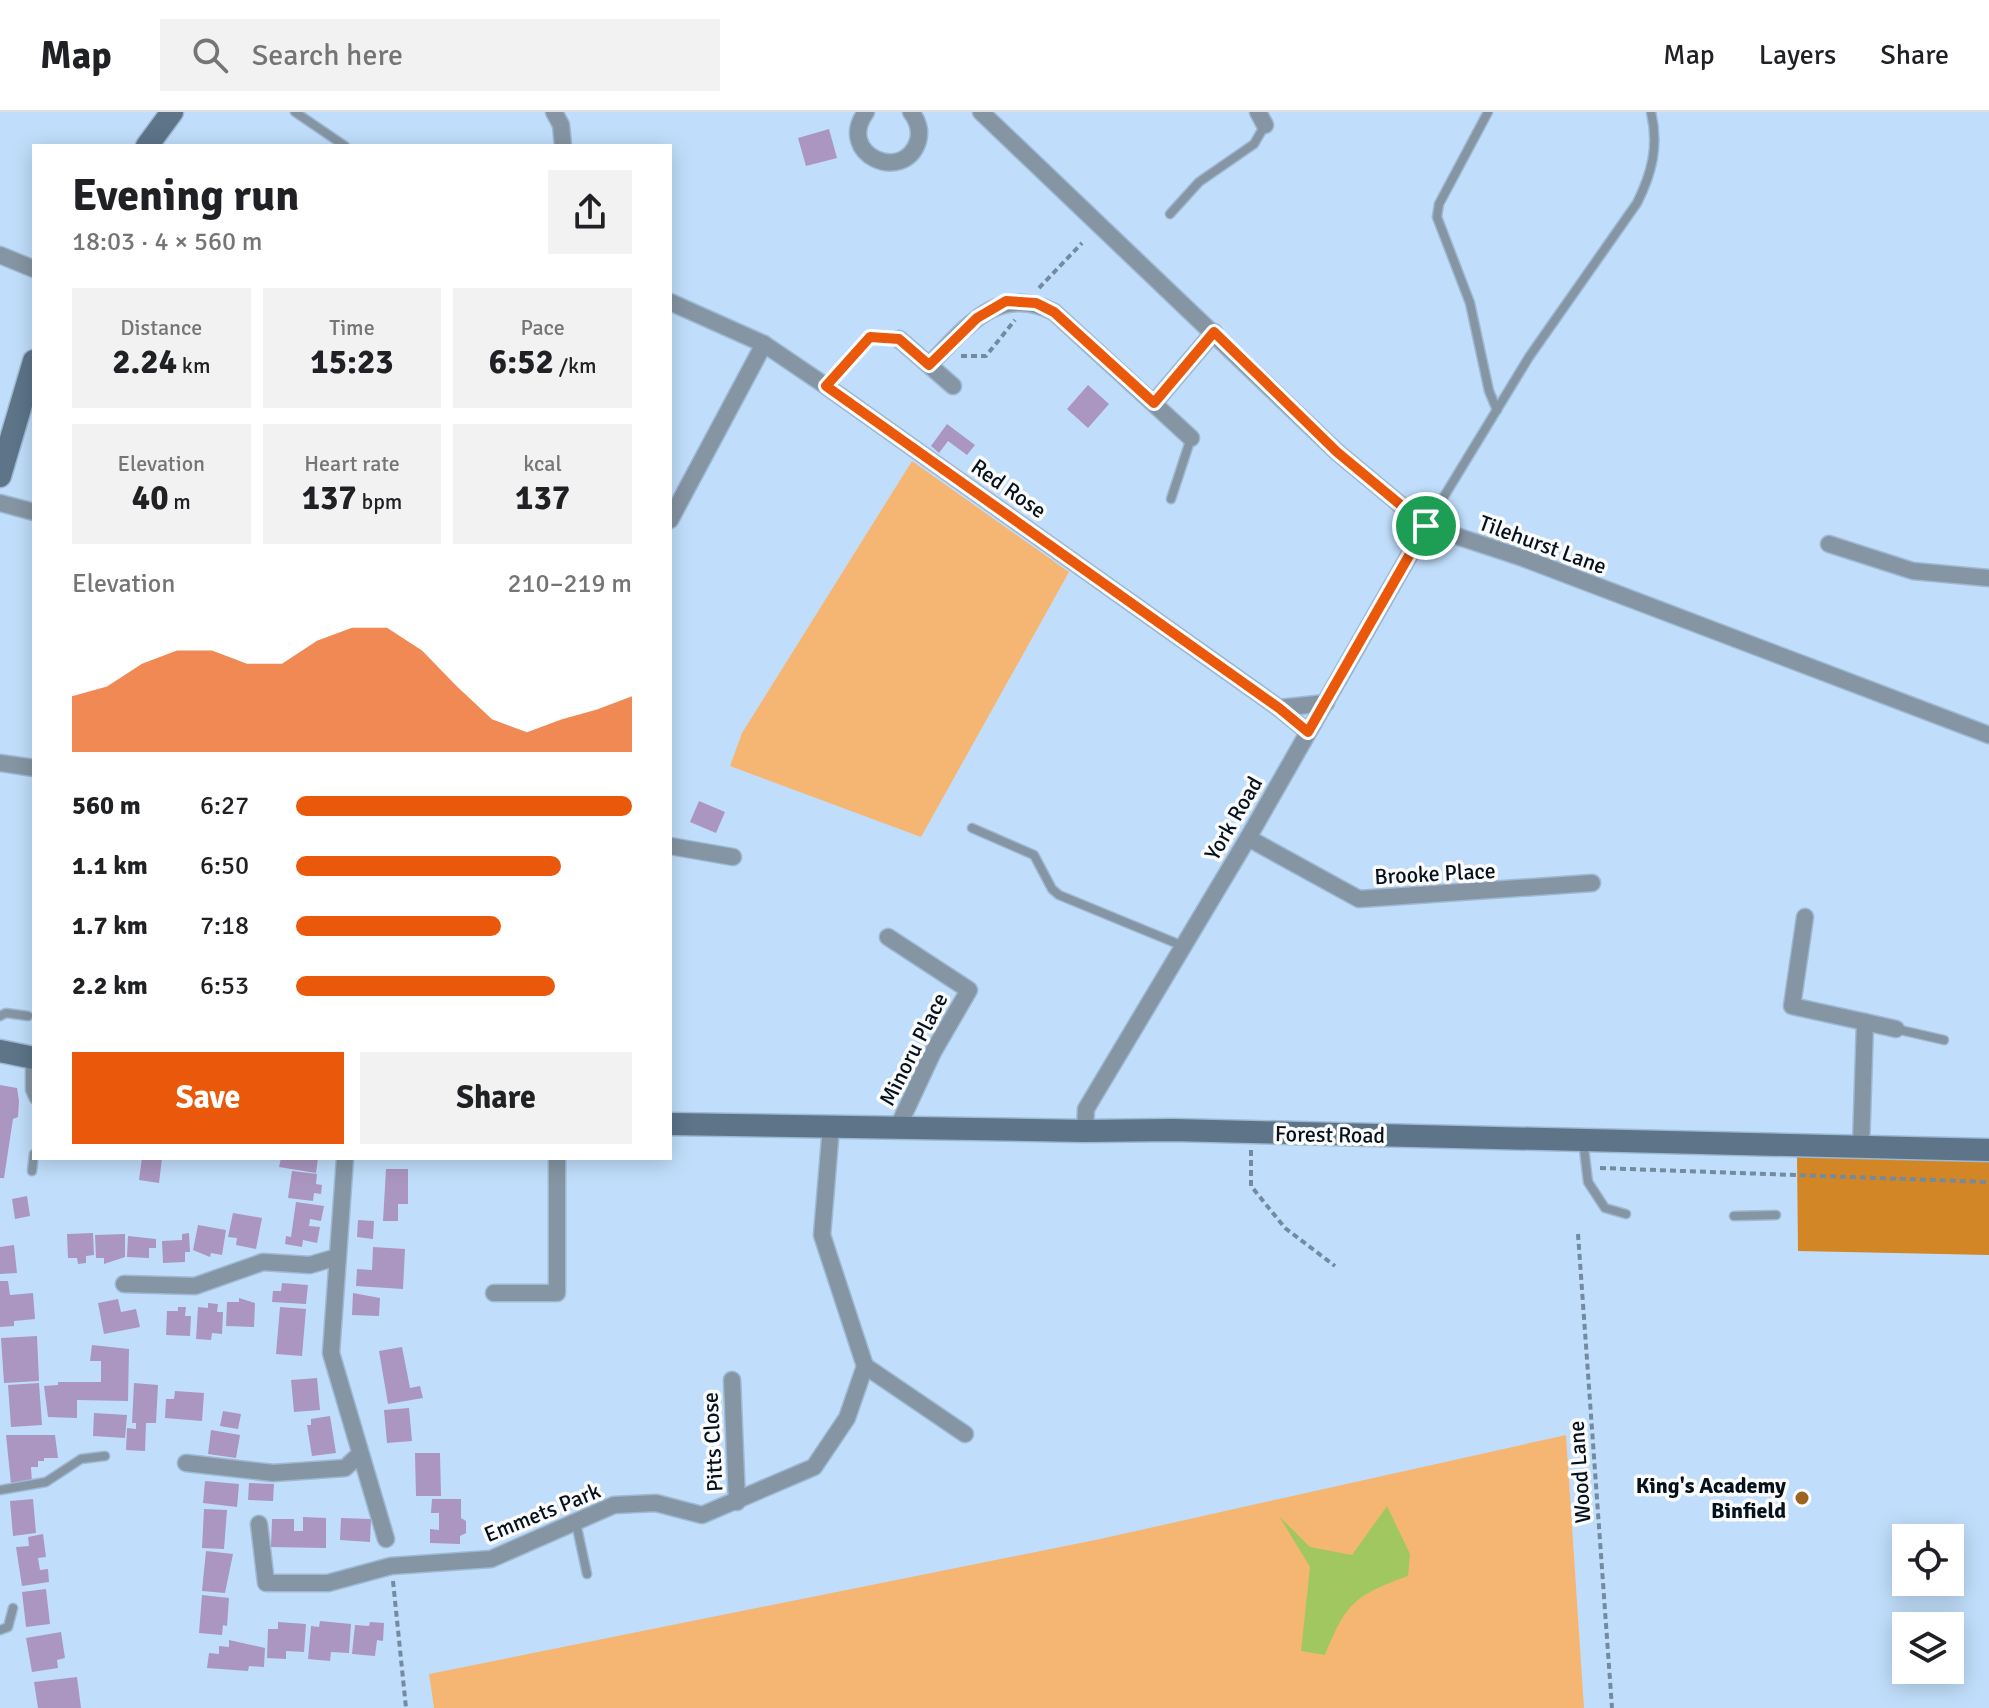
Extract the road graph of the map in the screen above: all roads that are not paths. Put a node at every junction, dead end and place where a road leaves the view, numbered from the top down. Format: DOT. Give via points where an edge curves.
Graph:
graph roads {
  1 [pos="172,112"];
  2 [pos="295,112"];
  3 [pos="554,112"];
  4 [pos="911,112"];
  5 [pos="1488,112"];
  6 [pos="1651,112"];
  7 [pos="860,114"];
  8 [pos="987,114"];
  9 [pos="1261,119"];
  10 [pos="148,144"];
  11 [pos="342,144"];
  12 [pos="563,144"];
  13 [pos="1170,214"];
  14 [pos="0,255"];
  15 [pos="32,268"];
  16 [pos="672,303"];
  17 [pos="1214,332"];
  18 [pos="899,339"];
  19 [pos="764,344"];
  20 [pos="929,365"];
  21 [pos="32,368"];
  22 [pos="953,386"];
  23 [pos="1154,403"];
  24 [pos="1497,410"];
  25 [pos="1191,438"];
  26 [pos="0,476"];
  27 [pos="1171,499"];
  28 [pos="0,503"];
  29 [pos="32,511"];
  30 [pos="672,516"];
  31 [pos="1426,526"];
  32 [pos="1829,544"];
  33 [pos="1989,578"];
  34 [pos="1326,703"];
  35 [pos="1279,708"];
  36 [pos="1308,732"];
  37 [pos="1989,735"];
  38 [pos="0,763"];
  39 [pos="32,768"];
  40 [pos="972,828"];
  41 [pos="1248,838"];
  42 [pos="672,846"];
  43 [pos="733,857"];
  44 [pos="1592,883"];
  45 [pos="1805,917"];
  46 [pos="888,937"];
  47 [pos="1183,946"];
  48 [pos="0,1016"];
  49 [pos="28,1016"];
  50 [pos="1865,1022"];
  51 [pos="1896,1029"];
  52 [pos="1944,1040"];
  53 [pos="16,1053"];
  54 [pos="32,1094"];
  55 [pos="672,1124"];
  56 [pos="831,1127"];
  57 [pos="897,1129"];
  58 [pos="1085,1131"];
  59 [pos="1583,1140"];
  60 [pos="1861,1147"];
  61 [pos="1989,1150"];
  62 [pos="33,1160"];
  63 [pos="345,1160"];
  64 [pos="557,1160"];
  65 [pos="32,1171"];
  66 [pos="1626,1214"];
  67 [pos="1776,1215"];
  68 [pos="1734,1216"];
  69 [pos="337,1257"];
  70 [pos="124,1284"];
  71 [pos="494,1293"];
  72 [pos="865,1366"];
  73 [pos="732,1380"];
  74 [pos="965,1434"];
  75 [pos="360,1454"];
  76 [pos="105,1456"];
  77 [pos="186,1463"];
  78 [pos="0,1490"];
  79 [pos="737,1502"];
  80 [pos="576,1523"];
  81 [pos="259,1524"];
  82 [pos="386,1539"];
  83 [pos="587,1574"];
  84 [pos="13,1608"];
  85 [pos="0,1630"];
  1 -- 10 [label="main road"];
  2 -- 11 [label="lane"];
  3 -- 12 [label="street"];
  4 -- 7 [label="street" via="919,128 915,148 889,163 863,149"];
  5 -- 24 [label="lane" via="1437,217 1470,303"];
  6 -- 24 [label="lane" via="1655,152 1637,203"];
  8 -- 17 [label="street, Tilehurst Lane"];
  9 -- 13 [label="lane" via="1254,144 1199,182"];
  14 -- 15 [label="street"];
  16 -- 19 [label="street, Red Rose"];
  17 -- 23 [label="street"];
  17 -- 31 [label="street, Tilehurst Lane" via="1337,452"];
  18 -- 20 [label="street"];
  19 -- 30 [label="street"];
  19 -- 35 [label="street, Red Rose"];
  20 -- 22 [label="street"];
  20 -- 23 [label="street" via="986,312 1006,301 1036,303 1054,312"];
  21 -- 26 [label="main road"];
  23 -- 25 [label="street"];
  24 -- 31 [label="lane"];
  25 -- 27 [label="lane"];
  28 -- 29 [label="street"];
  31 -- 34 [label="street, York Road"];
  31 -- 37 [label="street, Tilehurst Lane"];
  32 -- 33 [label="street" via="1913,571"];
  34 -- 35 [label="street"];
  34 -- 36 [label="street, York Road"];
  35 -- 36 [label="street, Red Rose"];
  36 -- 41 [label="street, York Road"];
  38 -- 39 [label="street"];
  40 -- 47 [label="lane" via="1034,855 1059,895"];
  41 -- 44 [label="street, Brooke Place" via="1359,899"];
  41 -- 47 [label="street, York Road"];
  42 -- 43 [label="street"];
  45 -- 50 [label="street" via="1792,1006"];
  46 -- 57 [label="street, Minoru Place" via="969,990"];
  47 -- 58 [label="street, York Road" via="1086,1109"];
  48 -- 49 [label="lane"];
  50 -- 51 [label="street"];
  50 -- 60 [label="street"];
  51 -- 52 [label="lane"];
  53 -- 54 [label="lane"];
  55 -- 56 [label="main road, Forest Road"];
  56 -- 57 [label="main road, Forest Road"];
  56 -- 72 [label="street" via="822,1235"];
  57 -- 58 [label="main road, Forest Road"];
  58 -- 59 [label="main road, Forest Road"];
  59 -- 60 [label="main road, Forest Road"];
  59 -- 66 [label="lane" via="1588,1182 1605,1208"];
  60 -- 61 [label="main road, Forest Road"];
  62 -- 65 [label="lane"];
  63 -- 69 [label="street"];
  64 -- 71 [label="street" via="557,1293"];
  67 -- 68 [label="lane"];
  69 -- 70 [label="street" via="310,1265 263,1262 195,1286"];
  69 -- 75 [label="street" via="331,1353"];
  72 -- 74 [label="street"];
  72 -- 79 [label="street, Emmets Park" via="847,1418 814,1467"];
  73 -- 79 [label="street, Pitts Close"];
  75 -- 77 [label="street" via="345,1468 273,1473"];
  75 -- 82 [label="street"];
  76 -- 78 [label="lane" via="81,1459 46,1482"];
  79 -- 80 [label="street, Emmets Park" via="702,1515 656,1503 614,1505"];
  80 -- 81 [label="street, Emmets Park" via="491,1559 391,1566 328,1583 266,1583"];
  80 -- 83 [label="lane"];
  84 -- 85 [label="lane" via="8,1627"];
}
